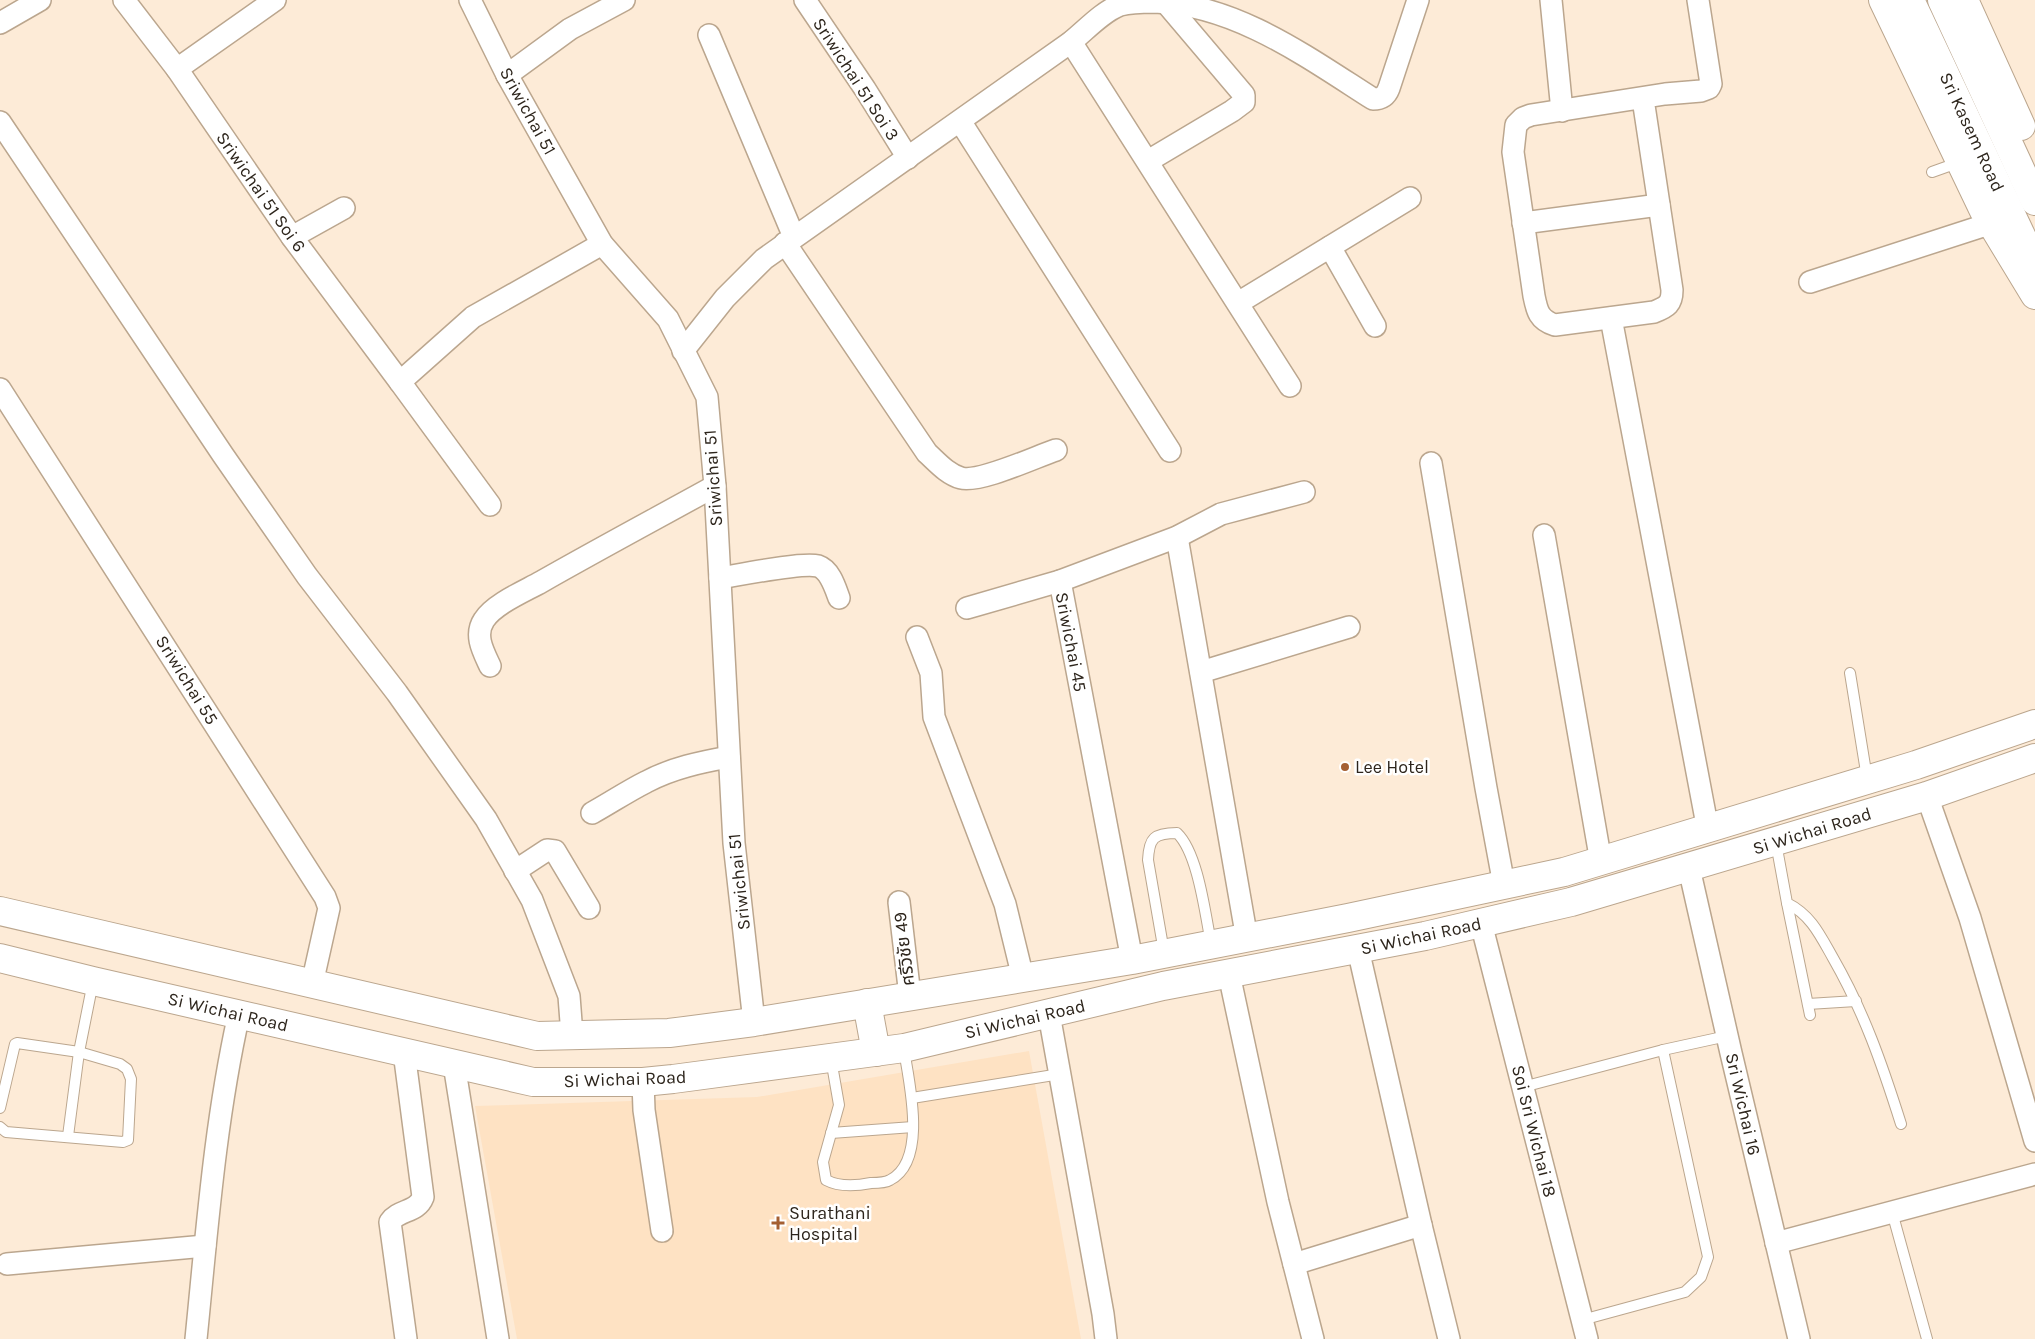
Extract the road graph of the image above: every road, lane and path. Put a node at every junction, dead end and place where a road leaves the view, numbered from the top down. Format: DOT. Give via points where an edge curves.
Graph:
graph roads {
  1 [pos="40,0"];
  2 [pos="124,0"];
  3 [pos="275,0"];
  4 [pos="470,0"];
  5 [pos="624,0"];
  6 [pos="805,0"];
  7 [pos="1418,0"];
  8 [pos="1551,0"];
  9 [pos="1698,0"];
  10 [pos="1884,0"];
  11 [pos="1910,1"];
  12 [pos="1950,2"];
  13 [pos="1166,3"];
  14 [pos="0,23"];
  15 [pos="709,36"];
  16 [pos="1071,42"];
  17 [pos="177,69"];
  18 [pos="507,75"];
  19 [pos="1643,99"];
  20 [pos="1562,111"];
  21 [pos="960,121"];
  22 [pos="0,122"];
  23 [pos="2035,157"];
  24 [pos="908,158"];
  25 [pos="1148,161"];
  26 [pos="1961,162"];
  27 [pos="1932,172"];
  28 [pos="1410,198"];
  29 [pos="2035,201"];
  30 [pos="1659,205"];
  31 [pos="344,208"];
  32 [pos="1523,223"];
  33 [pos="1992,223"];
  34 [pos="292,237"];
  35 [pos="790,240"];
  36 [pos="602,244"];
  37 [pos="1330,247"];
  38 [pos="2035,264"];
  39 [pos="1810,282"];
  40 [pos="2035,295"];
  41 [pos="1238,303"];
  42 [pos="1611,318"];
  43 [pos="1375,326"];
  44 [pos="683,351"];
  45 [pos="400,382"];
  46 [pos="1290,386"];
  47 [pos="0,389"];
  48 [pos="1056,450"];
  49 [pos="1170,451"];
  50 [pos="1431,463"];
  51 [pos="715,486"];
  52 [pos="1304,492"];
  53 [pos="490,505"];
  54 [pos="1544,535"];
  55 [pos="1177,537"];
  56 [pos="720,578"];
  57 [pos="1060,581"];
  58 [pos="839,598"];
  59 [pos="967,608"];
  60 [pos="1349,627"];
  61 [pos="917,637"];
  62 [pos="490,666"];
  63 [pos="1200,672"];
  64 [pos="1850,673"];
  65 [pos="2035,724"];
  66 [pos="728,757"];
  67 [pos="2035,758"];
  68 [pos="1916,765"];
  69 [pos="1867,780"];
  70 [pos="1927,796"];
  71 [pos="592,813"];
  72 [pos="1708,830"];
  73 [pos="1775,842"];
  74 [pos="1601,862"];
  75 [pos="1689,868"];
  76 [pos="515,871"];
  77 [pos="1504,885"];
  78 [pos="899,902"];
  79 [pos="1787,903"];
  80 [pos="589,908"];
  81 [pos="0,911"];
  82 [pos="1481,923"];
  83 [pos="1247,939"];
  84 [pos="1212,945"];
  85 [pos="1358,949"];
  86 [pos="1165,953"];
  87 [pos="0,958"];
  88 [pos="1132,960"];
  89 [pos="1229,974"];
  90 [pos="1023,978"];
  91 [pos="93,981"];
  92 [pos="312,984"];
  93 [pos="910,996"];
  94 [pos="1856,1001"];
  95 [pos="867,1003"];
  96 [pos="1808,1004"];
  97 [pos="239,1014"];
  98 [pos="1048,1014"];
  99 [pos="1810,1015"];
  100 [pos="754,1022"];
  101 [pos="572,1035"];
  102 [pos="1727,1036"];
  103 [pos="904,1048"];
  104 [pos="1663,1050"];
  105 [pos="79,1052"];
  106 [pos="404,1052"];
  107 [pos="876,1052"];
  108 [pos="831,1058"];
  109 [pos="454,1064"];
  110 [pos="1060,1074"];
  111 [pos="643,1082"];
  112 [pos="1522,1087"];
  113 [pos="912,1098"];
  114 [pos="0,1108"];
  115 [pos="1901,1124"];
  116 [pos="913,1126"];
  117 [pos="0,1127"];
  118 [pos="831,1132"];
  119 [pos="68,1136"];
  120 [pos="2035,1141"];
  121 [pos="2035,1174"];
  122 [pos="1892,1212"];
  123 [pos="1421,1225"];
  124 [pos="662,1231"];
  125 [pos="1776,1243"];
  126 [pos="205,1246"];
  127 [pos="7,1264"];
  128 [pos="1294,1264"];
  129 [pos="1584,1329"];
  130 [pos="196,1339"];
  131 [pos="406,1339"];
  132 [pos="498,1339"];
  133 [pos="1106,1339"];
  134 [pos="1313,1339"];
  135 [pos="1449,1339"];
  136 [pos="1799,1339"];
  137 [pos="1927,1339"];
  1 -- 14 [label="street"];
  2 -- 17 [label="street, Sriwichai 51 Soi 6"];
  3 -- 17 [label="street"];
  4 -- 18 [label="street, Sriwichai 51"];
  5 -- 18 [label="street" via="570,29"];
  6 -- 24 [label="street, Sriwichai 51 Soi 3"];
  7 -- 13 [label="street" via="1389,88 1383,98 1373,99 1265,33 1198,7"];
  8 -- 20 [label="street"];
  9 -- 19 [label="street" via="1709,88"];
  10 -- 26 [label="main road"];
  11 -- 38 [label="main road, Sri Kasem Road"];
  12 -- 23 [label="main road"];
  12 -- 29 [label="main road, Sri Kasem Road"];
  13 -- 16 [label="street" via="1136,2 1119,6"];
  13 -- 25 [label="street" via="1244,95 1244,102"];
  15 -- 35 [label="street"];
  16 -- 21 [label="street"];
  16 -- 25 [label="street"];
  17 -- 34 [label="street, Sriwichai 51 Soi 6"];
  18 -- 36 [label="street, Sriwichai 51"];
  19 -- 20 [label="street"];
  19 -- 30 [label="street"];
  20 -- 32 [label="street" via="1531,115 1516,125 1513,152"];
  21 -- 24 [label="street"];
  21 -- 49 [label="street"];
  22 -- 76 [label="street" via="307,576 397,693 480,812"];
  24 -- 35 [label="street"];
  25 -- 41 [label="street"];
  26 -- 27 [label="lane"];
  26 -- 33 [label="main road"];
  28 -- 37 [label="street"];
  30 -- 32 [label="street"];
  30 -- 42 [label="street" via="1672,299 1664,308 1654,312"];
  31 -- 34 [label="street"];
  32 -- 42 [label="street" via="1535,301 1541,318 1554,325"];
  33 -- 39 [label="street"];
  33 -- 40 [label="main road"];
  34 -- 45 [label="street, Sriwichai 51 Soi 6"];
  35 -- 44 [label="street" via="745,277"];
  35 -- 48 [label="street" via="927,452 946,470 961,478 979,478"];
  36 -- 44 [label="street, Sriwichai 51" via="668,319"];
  36 -- 45 [label="street" via="473,317"];
  37 -- 41 [label="street"];
  37 -- 43 [label="street"];
  41 -- 46 [label="street"];
  42 -- 72 [label="street"];
  44 -- 51 [label="street, Sriwichai 51" via="707,397"];
  45 -- 53 [label="street, Sriwichai 51 Soi 6"];
  47 -- 92 [label="street, Sriwichai 55" via="325,897 329,908"];
  50 -- 77 [label="street"];
  51 -- 56 [label="street, Sriwichai 51"];
  51 -- 62 [label="street" via="501,605 485,618 478,632"];
  52 -- 55 [label="street, Sriwichai 45" via="1221,514"];
  54 -- 74 [label="street"];
  55 -- 57 [label="street, Sriwichai 45"];
  55 -- 63 [label="street"];
  56 -- 58 [label="street" via="818,566 826,571"];
  56 -- 66 [label="street, Sriwichai 51"];
  57 -- 59 [label="street"];
  57 -- 88 [label="street, Sriwichai 45"];
  60 -- 63 [label="street"];
  61 -- 90 [label="street" via="931,673 934,717 1005,904"];
  63 -- 83 [label="street"];
  64 -- 69 [label="lane"];
  65 -- 68 [label="main road, Si Wichai Road"];
  66 -- 71 [label="street" via="696,763 647,781"];
  66 -- 100 [label="street, Sriwichai 51"];
  67 -- 70 [label="main road, Si Wichai Road"];
  68 -- 69 [label="main road, Si Wichai Road"];
  68 -- 70 [label="main road"];
  69 -- 72 [label="main road, Si Wichai Road"];
  70 -- 73 [label="main road, Si Wichai Road"];
  70 -- 120 [label="street" via="1970,918"];
  72 -- 74 [label="main road, Si Wichai Road"];
  73 -- 75 [label="main road, Si Wichai Road"];
  73 -- 79 [label="lane"];
  74 -- 77 [label="main road, Si Wichai Road"];
  75 -- 82 [label="main road, Si Wichai Road" via="1571,902"];
  75 -- 102 [label="street, Sri Wichai 16"];
  76 -- 80 [label="street" via="547,850 555,851"];
  76 -- 101 [label="street" via="532,900 569,996"];
  77 -- 83 [label="main road, Si Wichai Road"];
  78 -- 93 [label="street, ศรีวิชัย 49"];
  79 -- 94 [label="lane" via="1806,915"];
  79 -- 96 [label="lane"];
  81 -- 92 [label="main road, Si Wichai Road"];
  82 -- 85 [label="main road, Si Wichai Road"];
  82 -- 112 [label="street, Soi Sri Wichai 18"];
  83 -- 84 [label="main road, Si Wichai Road"];
  84 -- 86 [label="main road, Si Wichai Road"];
  84 -- 86 [label="lane" via="1193,861 1185,841 1177,833 1165,833 1154,838 1149,845 1148,860"];
  85 -- 89 [label="main road, Si Wichai Road"];
  85 -- 123 [label="street"];
  86 -- 88 [label="main road, Si Wichai Road"];
  87 -- 91 [label="main road, Si Wichai Road"];
  88 -- 90 [label="main road, Si Wichai Road"];
  89 -- 98 [label="main road, Si Wichai Road" via="1163,986"];
  89 -- 128 [label="street"];
  90 -- 93 [label="main road, Si Wichai Road"];
  91 -- 97 [label="main road, Si Wichai Road"];
  91 -- 105 [label="lane"];
  92 -- 101 [label="main road, Si Wichai Road" via="537,1036"];
  93 -- 95 [label="main road, Si Wichai Road"];
  94 -- 96 [label="lane"];
  94 -- 115 [label="lane" via="1881,1060"];
  95 -- 100 [label="main road, Si Wichai Road"];
  95 -- 107 [label="main road"];
  96 -- 99 [label="lane"];
  97 -- 106 [label="main road, Si Wichai Road"];
  97 -- 126 [label="street" via="226,1072"];
  98 -- 103 [label="main road, Si Wichai Road"];
  98 -- 110 [label="street"];
  100 -- 101 [label="main road, Si Wichai Road" via="669,1033"];
  102 -- 104 [label="lane"];
  102 -- 125 [label="street, Sri Wichai 16"];
  103 -- 107 [label="main road, Si Wichai Road"];
  103 -- 113 [label="lane"];
  104 -- 112 [label="lane"];
  104 -- 129 [label="lane" via="1708,1256 1702,1278 1685,1292"];
  105 -- 114 [label="lane" via="15,1044"];
  105 -- 119 [label="lane"];
  105 -- 119 [label="lane" via="120,1064 126,1069 131,1079 128,1140 119,1143"];
  106 -- 109 [label="main road, Si Wichai Road"];
  106 -- 131 [label="street" via="423,1197 420,1204 394,1216 390,1222"];
  107 -- 108 [label="main road, Si Wichai Road"];
  108 -- 111 [label="main road, Si Wichai Road"];
  108 -- 118 [label="lane" via="839,1104"];
  109 -- 111 [label="main road, Si Wichai Road" via="533,1082"];
  109 -- 132 [label="street"];
  110 -- 113 [label="lane"];
  110 -- 133 [label="street"];
  111 -- 124 [label="street" via="644,1110"];
  112 -- 129 [label="street, Soi Sri Wichai 18"];
  113 -- 116 [label="lane"];
  116 -- 118 [label="lane"];
  116 -- 118 [label="lane" via="908,1156 900,1171 889,1181 867,1184 836,1185 826,1180 823,1162"];
  117 -- 119 [label="lane" via="6,1132"];
  121 -- 122 [label="street"];
  122 -- 125 [label="street"];
  122 -- 137 [label="lane"];
  123 -- 128 [label="street"];
  123 -- 135 [label="street"];
  125 -- 136 [label="street, Sri Wichai 16"];
  126 -- 127 [label="street"];
  126 -- 130 [label="street"];
  128 -- 134 [label="street"];
}
